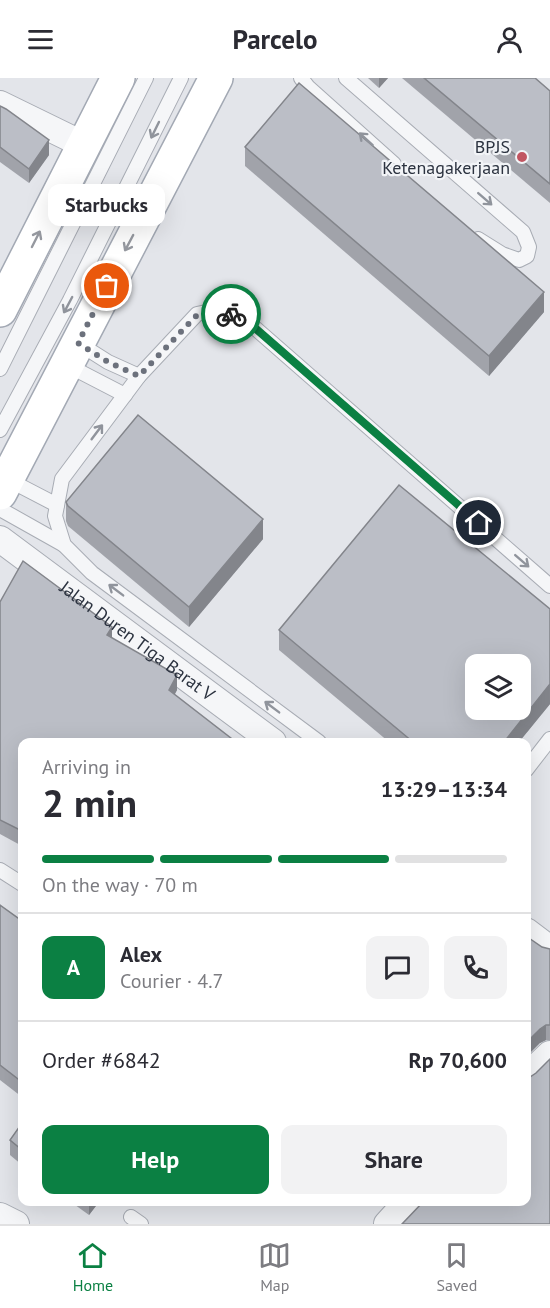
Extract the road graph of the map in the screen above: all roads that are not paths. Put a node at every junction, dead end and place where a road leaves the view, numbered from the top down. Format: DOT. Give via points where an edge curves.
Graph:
graph roads {
  1 [pos="118,78"];
  2 [pos="146,78"];
  3 [pos="181,78"];
  4 [pos="216,78"];
  5 [pos="301,78"];
  6 [pos="346,78"];
  7 [pos="0,104"];
  8 [pos="84,146"];
  9 [pos="404,173"];
  10 [pos="464,228"];
  11 [pos="0,310"];
  12 [pos="73,354"];
  13 [pos="0,369"];
  14 [pos="139,376"];
  15 [pos="125,395"];
  16 [pos="0,430"];
  17 [pos="2,494"];
  18 [pos="57,505"];
  19 [pos="0,540"];
  20 [pos="64,545"];
  21 [pos="550,586"];
  22 [pos="268,738"];
  23 [pos="314,738"];
  24 [pos="550,739"];
  25 [pos="531,764"];
  26 [pos="0,870"];
  27 [pos="18,881"];
  28 [pos="531,935"];
  29 [pos="550,949"];
  30 [pos="550,1054"];
  31 [pos="531,1072"];
  32 [pos="404,1206"];
  33 [pos="0,1216"];
  34 [pos="16,1224"];
  35 [pos="388,1224"];
  1 -- 8 [label="main road"];
  2 -- 13 [label="lane"];
  3 -- 16 [label="lane, one-way"];
  4 -- 12 [label="main road, one-way"];
  9 -- 5 [label="lane, one-way"];
  6 -- 10 [label="lane, one-way" via="523,232 529,247 527,256 519,260 502,254"];
  7 -- 8 [label="street"];
  11 -- 8 [label="main road, one-way"];
  12 -- 14 [label="lane" via="108,362"];
  12 -- 15 [label="lane"];
  12 -- 17 [label="main road"];
  14 -- 15 [label="lane"];
  14 -- 21 [label="lane, one-way" via="197,315 220,309 247,321"];
  18 -- 15 [label="lane, one-way" via="62,479"];
  17 -- 18 [label="lane"];
  17 -- 20 [label="lane"];
  18 -- 20 [label="lane" via="55,516"];
  19 -- 22 [label="street, Jalan Duren Tiga Barat V"];
  23 -- 20 [label="lane, one-way" via="92,573"];
  24 -- 25 [label="lane"];
  26 -- 27 [label="lane"];
  28 -- 29 [label="street"];
  30 -- 31 [label="street"];
  32 -- 35 [label="street"];
  33 -- 34 [label="street"];
}
